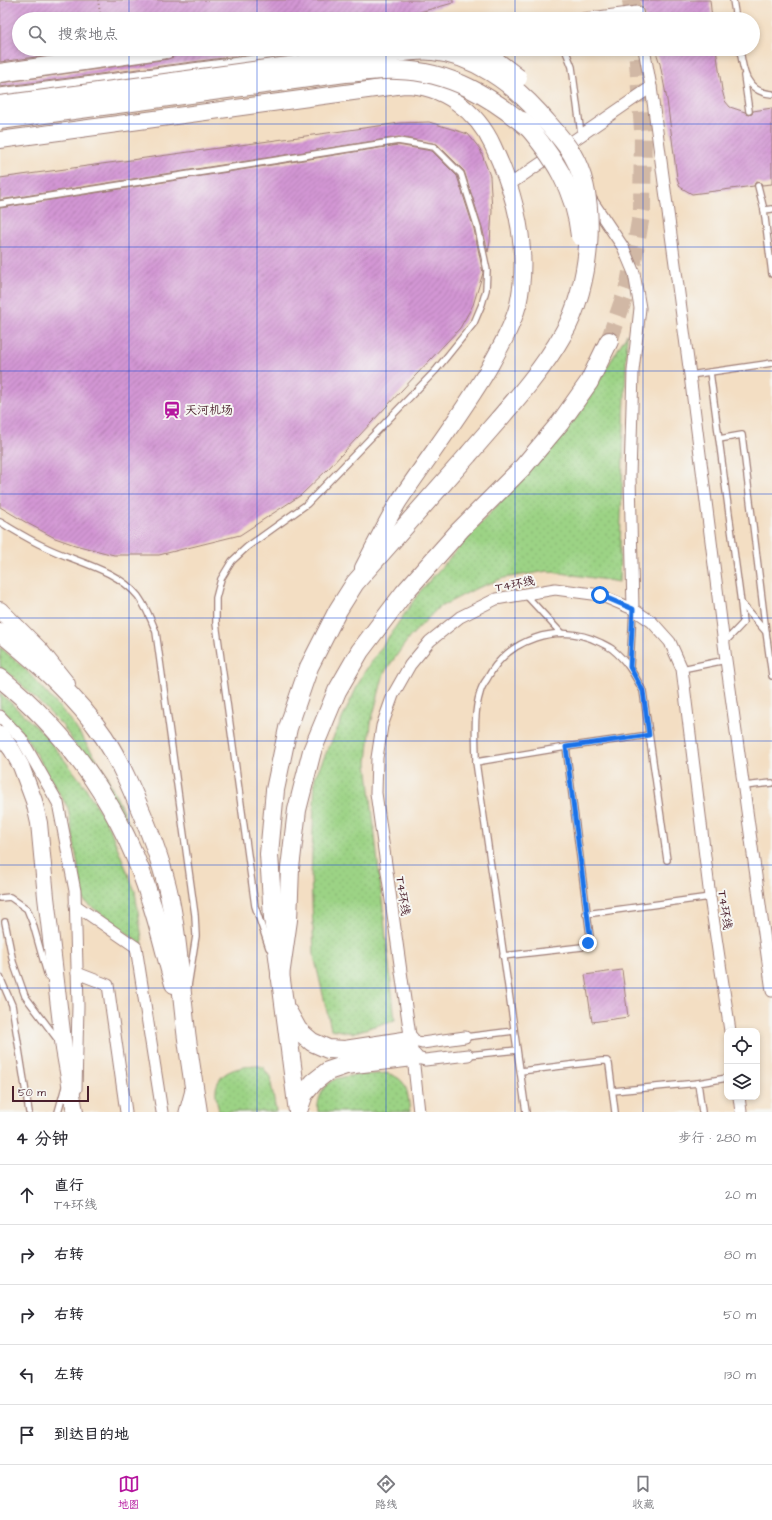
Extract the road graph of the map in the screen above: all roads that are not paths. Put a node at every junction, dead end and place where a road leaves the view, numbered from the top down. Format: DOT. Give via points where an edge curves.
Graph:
graph roads {
  1 [pos="733,0"];
  2 [pos="735,12"];
  3 [pos="118,56"];
  4 [pos="294,56"];
  5 [pos="363,56"];
  6 [pos="428,56"];
  7 [pos="453,56"];
  8 [pos="488,56"];
  9 [pos="568,56"];
  10 [pos="645,56"];
  11 [pos="741,56"];
  12 [pos="743,70"];
  13 [pos="0,73"];
  14 [pos="652,87"];
  15 [pos="0,94"];
  16 [pos="772,94"];
  17 [pos="0,105"];
  18 [pos="749,111"];
  19 [pos="0,120"];
  20 [pos="531,130"];
  21 [pos="581,134"];
  22 [pos="0,140"];
  23 [pos="564,153"];
  24 [pos="509,185"];
  25 [pos="758,186"];
  26 [pos="0,204"];
  27 [pos="772,209"];
  28 [pos="764,210"];
  29 [pos="772,274"];
  30 [pos="583,276"];
  31 [pos="609,341"];
  32 [pos="772,363"];
  33 [pos="710,372"];
  34 [pos="690,375"];
  35 [pos="719,439"];
  36 [pos="0,522"];
  37 [pos="355,583"];
  38 [pos="526,594"];
  39 [pos="741,603"];
  40 [pos="633,609"];
  41 [pos="0,610"];
  42 [pos="0,632"];
  43 [pos="766,632"];
  44 [pos="561,633"];
  45 [pos="724,643"];
  46 [pos="726,660"];
  47 [pos="630,667"];
  48 [pos="682,669"];
  49 [pos="772,676"];
  50 [pos="0,678"];
  51 [pos="84,710"];
  52 [pos="0,716"];
  53 [pos="0,734"];
  54 [pos="649,735"];
  55 [pos="566,747"];
  56 [pos="476,762"];
  57 [pos="772,783"];
  58 [pos="744,786"];
  59 [pos="667,860"];
  60 [pos="710,897"];
  61 [pos="0,898"];
  62 [pos="75,906"];
  63 [pos="586,914"];
  64 [pos="5,922"];
  65 [pos="504,956"];
  66 [pos="77,974"];
  67 [pos="280,976"];
  68 [pos="0,977"];
  69 [pos="772,991"];
  70 [pos="59,1005"];
  71 [pos="284,1005"];
  72 [pos="184,1014"];
  73 [pos="730,1028"];
  74 [pos="514,1030"];
  75 [pos="465,1037"];
  76 [pos="412,1048"];
  77 [pos="64,1049"];
  78 [pos="517,1050"];
  79 [pos="468,1055"];
  80 [pos="521,1071"];
  81 [pos="69,1075"];
  82 [pos="193,1079"];
  83 [pos="724,1079"];
  84 [pos="698,1083"];
  85 [pos="613,1091"];
  86 [pos="739,1100"];
  87 [pos="29,1112"];
  88 [pos="58,1112"];
  89 [pos="76,1112"];
  90 [pos="126,1112"];
  91 [pos="162,1112"];
  92 [pos="185,1112"];
  93 [pos="198,1112"];
  94 [pos="298,1112"];
  95 [pos="419,1112"];
  96 [pos="526,1112"];
  97 [pos="615,1112"];
  98 [pos="702,1112"];
  99 [pos="741,1112"];
  1 -- 2 [label="lane"];
  3 -- 13 [label="main road, bridge"];
  4 -- 15 [label="street"];
  5 -- 17 [label="main road, bridge"];
  6 -- 20 [label="main road, bridge" via="452,64 480,79 505,100"];
  7 -- 23 [label="main road, bridge" via="482,67 513,88 551,126"];
  8 -- 23 [label="main road, bridge" via="507,68 545,108"];
  9 -- 21 [label="lane" via="572,67"];
  10 -- 14 [label="street"];
  11 -- 12 [label="lane"];
  12 -- 16 [label="lane" via="750,84 763,93"];
  12 -- 18 [label="lane"];
  14 -- 21 [label="street"];
  14 -- 34 [label="street"];
  19 -- 20 [label="main road, bridge" via="345,73 398,70 432,74 464,85 496,102"];
  20 -- 30 [label="main road, bridge" via="556,164 574,201"];
  21 -- 23 [label="street"];
  22 -- 24 [label="main road" via="417,85 442,93 474,118 491,141"];
  23 -- 24 [label="street"];
  23 -- 30 [label="main road, bridge" via="580,174 589,211 589,240"];
  23 -- 40 [label="street" via="623,247 634,273 640,308 634,371 630,476"];
  24 -- 37 [label="main road" via="520,232 523,259 522,283 509,329 482,380 399,502"];
  25 -- 28 [label="lane"];
  26 -- 67 [label="lane" via="398,141 434,147 461,174 478,228 487,270 486,290 474,323 436,370 307,504 247,547 232,561 221,579 216,598 216,624 255,906"];
  27 -- 28 [label="lane"];
  28 -- 29 [label="lane"];
  30 -- 37 [label="main road, bridge" via="577,303 556,347 468,454"];
  31 -- 67 [label="main road" via="589,382 560,423 523,467 460,530 404,593 360,651 337,690 312,751 297,810 290,868 288,920"];
  32 -- 33 [label="lane"];
  33 -- 34 [label="lane"];
  33 -- 35 [label="lane"];
  34 -- 45 [label="street"];
  35 -- 39 [label="lane"];
  35 -- 43 [label="lane" via="742,435"];
  36 -- 72 [label="lane" via="43,547 105,572 121,582 137,595 148,612 156,632 195,915 196,936"];
  37 -- 67 [label="main road" via="309,667 280,759 269,854"];
  38 -- 40 [label="street, T4环线" via="555,589 600,595"];
  38 -- 44 [label="lane"];
  38 -- 76 [label="street, T4环线" via="496,599 460,617 430,642 410,665 393,695 382,726 377,758 376,793"];
  39 -- 43 [label="lane"];
  39 -- 45 [label="lane" via="743,623"];
  40 -- 47 [label="lane"];
  40 -- 48 [label="street, T4环线" via="652,622 670,642"];
  41 -- 51 [label="main road" via="40,650"];
  42 -- 51 [label="main road" via="34,660"];
  43 -- 49 [label="lane"];
  44 -- 47 [label="lane" via="587,637 611,648"];
  44 -- 56 [label="lane" via="535,637 517,646 492,668 480,692 476,719"];
  45 -- 46 [label="street"];
  46 -- 48 [label="lane"];
  46 -- 58 [label="street"];
  47 -- 54 [label="lane" via="643,691"];
  48 -- 60 [label="street, T4环线"];
  50 -- 72 [label="main road" via="32,706 74,753 92,776 119,822 151,902"];
  51 -- 72 [label="main road" via="119,763 136,798 163,870 180,959"];
  52 -- 62 [label="street" via="21,738 58,803 75,891"];
  53 -- 70 [label="main road" via="21,766 39,823"];
  54 -- 55 [label="lane"];
  54 -- 59 [label="lane"];
  55 -- 56 [label="lane"];
  55 -- 63 [label="lane"];
  56 -- 65 [label="lane"];
  57 -- 58 [label="lane"];
  58 -- 69 [label="street"];
  60 -- 63 [label="lane"];
  60 -- 73 [label="street, T4环线"];
  61 -- 70 [label="lane" via="10,897 27,909"];
  62 -- 66 [label="street"];
  62 -- 91 [label="street" via="136,947"];
  63 -- 65 [label="lane" via="590,936 588,943 582,947"];
  64 -- 77 [label="lane" via="13,962 25,996"];
  65 -- 74 [label="lane"];
  66 -- 89 [label="street"];
  66 -- 90 [label="street" via="108,985"];
  67 -- 71 [label="main road"];
  68 -- 87 [label="lane" via="12,1005"];
  70 -- 77 [label="main road"];
  71 -- 76 [label="main road" via="298,1030 312,1042 328,1049"];
  71 -- 94 [label="main road"];
  72 -- 82 [label="main road"];
  74 -- 75 [label="lane"];
  74 -- 78 [label="lane"];
  75 -- 76 [label="street" via="422,1043"];
  76 -- 79 [label="street" via="425,1060"];
  76 -- 94 [label="main road" via="328,1070 304,1094"];
  76 -- 95 [label="street, T4环线"];
  77 -- 81 [label="main road"];
  78 -- 79 [label="lane"];
  78 -- 80 [label="lane"];
  80 -- 85 [label="lane" via="607,1061"];
  80 -- 96 [label="lane"];
  81 -- 88 [label="lane"];
  81 -- 89 [label="main road"];
  82 -- 92 [label="street"];
  82 -- 93 [label="main road"];
  83 -- 84 [label="lane"];
  84 -- 85 [label="lane"];
  84 -- 98 [label="lane"];
  85 -- 97 [label="lane"];
  86 -- 99 [label="street"];
}
